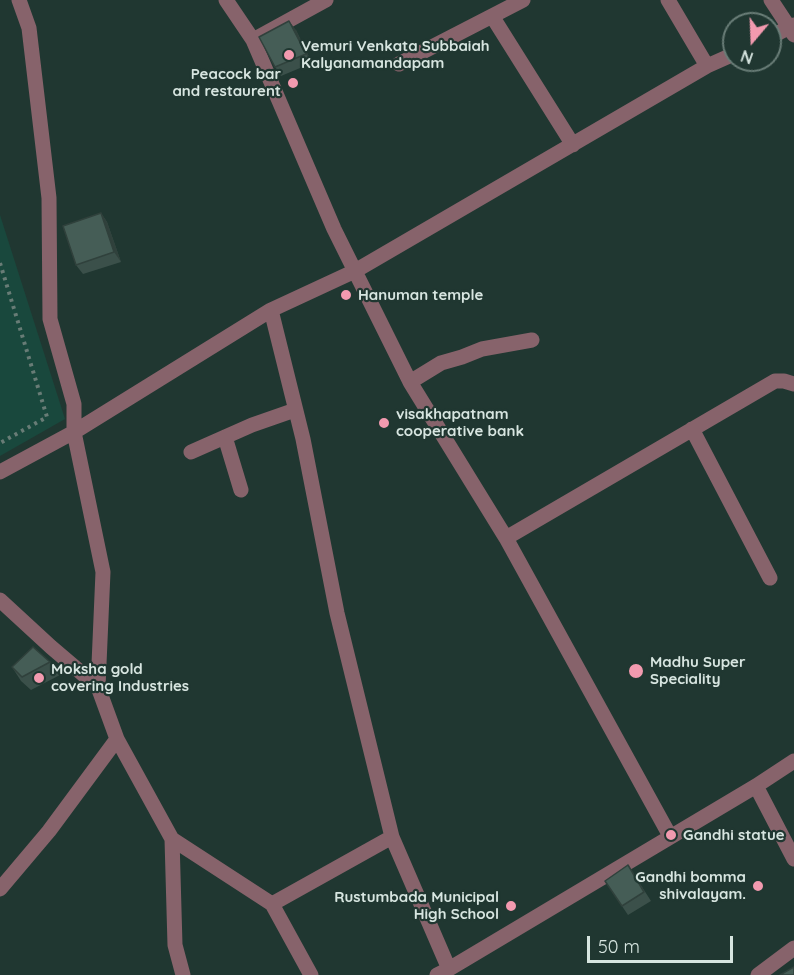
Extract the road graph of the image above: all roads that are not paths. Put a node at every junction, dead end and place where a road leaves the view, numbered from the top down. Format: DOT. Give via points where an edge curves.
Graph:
graph roads {
  1 [pos="19,0"];
  2 [pos="226,0"];
  3 [pos="326,0"];
  4 [pos="523,0"];
  5 [pos="668,0"];
  6 [pos="771,0"];
  7 [pos="492,16"];
  8 [pos="792,29"];
  9 [pos="254,40"];
  10 [pos="722,59"];
  11 [pos="399,64"];
  12 [pos="707,66"];
  13 [pos="573,145"];
  14 [pos="355,271"];
  15 [pos="272,310"];
  16 [pos="532,340"];
  17 [pos="410,382"];
  18 [pos="794,384"];
  19 [pos="295,410"];
  20 [pos="692,429"];
  21 [pos="74,432"];
  22 [pos="225,437"];
  23 [pos="191,452"];
  24 [pos="0,472"];
  25 [pos="241,490"];
  26 [pos="506,538"];
  27 [pos="770,578"];
  28 [pos="2,608"];
  29 [pos="98,687"];
  30 [pos="117,739"];
  31 [pos="794,761"];
  32 [pos="756,786"];
  33 [pos="670,836"];
  34 [pos="392,837"];
  35 [pos="172,839"];
  36 [pos="794,857"];
  37 [pos="0,889"];
  38 [pos="272,904"];
  39 [pos="794,948"];
  40 [pos="443,972"];
  41 [pos="183,975"];
  42 [pos="311,975"];
  43 [pos="758,975"];
  1 -- 21 [label="street" via="29,28 49,198 50,320 74,404"];
  2 -- 9 [label="street"];
  3 -- 9 [label="street"];
  4 -- 7 [label="street"];
  5 -- 12 [label="street"];
  6 -- 8 [label="street"];
  7 -- 11 [label="street"];
  7 -- 13 [label="street"];
  9 -- 14 [label="street"];
  10 -- 12 [label="street"];
  12 -- 13 [label="street"];
  13 -- 14 [label="street"];
  14 -- 15 [label="street"];
  14 -- 17 [label="street"];
  15 -- 19 [label="street"];
  15 -- 21 [label="street"];
  16 -- 17 [label="street" via="441,363"];
  17 -- 26 [label="street"];
  18 -- 20 [label="street" via="775,381"];
  19 -- 22 [label="street"];
  19 -- 34 [label="street" via="337,613"];
  20 -- 26 [label="street"];
  20 -- 27 [label="street"];
  21 -- 24 [label="street"];
  21 -- 29 [label="street" via="103,572"];
  22 -- 23 [label="street"];
  22 -- 25 [label="street"];
  26 -- 33 [label="street"];
  28 -- 29 [label="street"];
  29 -- 30 [label="street"];
  30 -- 35 [label="street"];
  30 -- 37 [label="street"];
  31 -- 32 [label="street"];
  32 -- 33 [label="street"];
  32 -- 36 [label="street"];
  33 -- 40 [label="street"];
  34 -- 38 [label="street"];
  34 -- 40 [label="street"];
  35 -- 38 [label="street"];
  35 -- 41 [label="street" via="175,945"];
  38 -- 42 [label="street"];
  39 -- 43 [label="street"];
}
